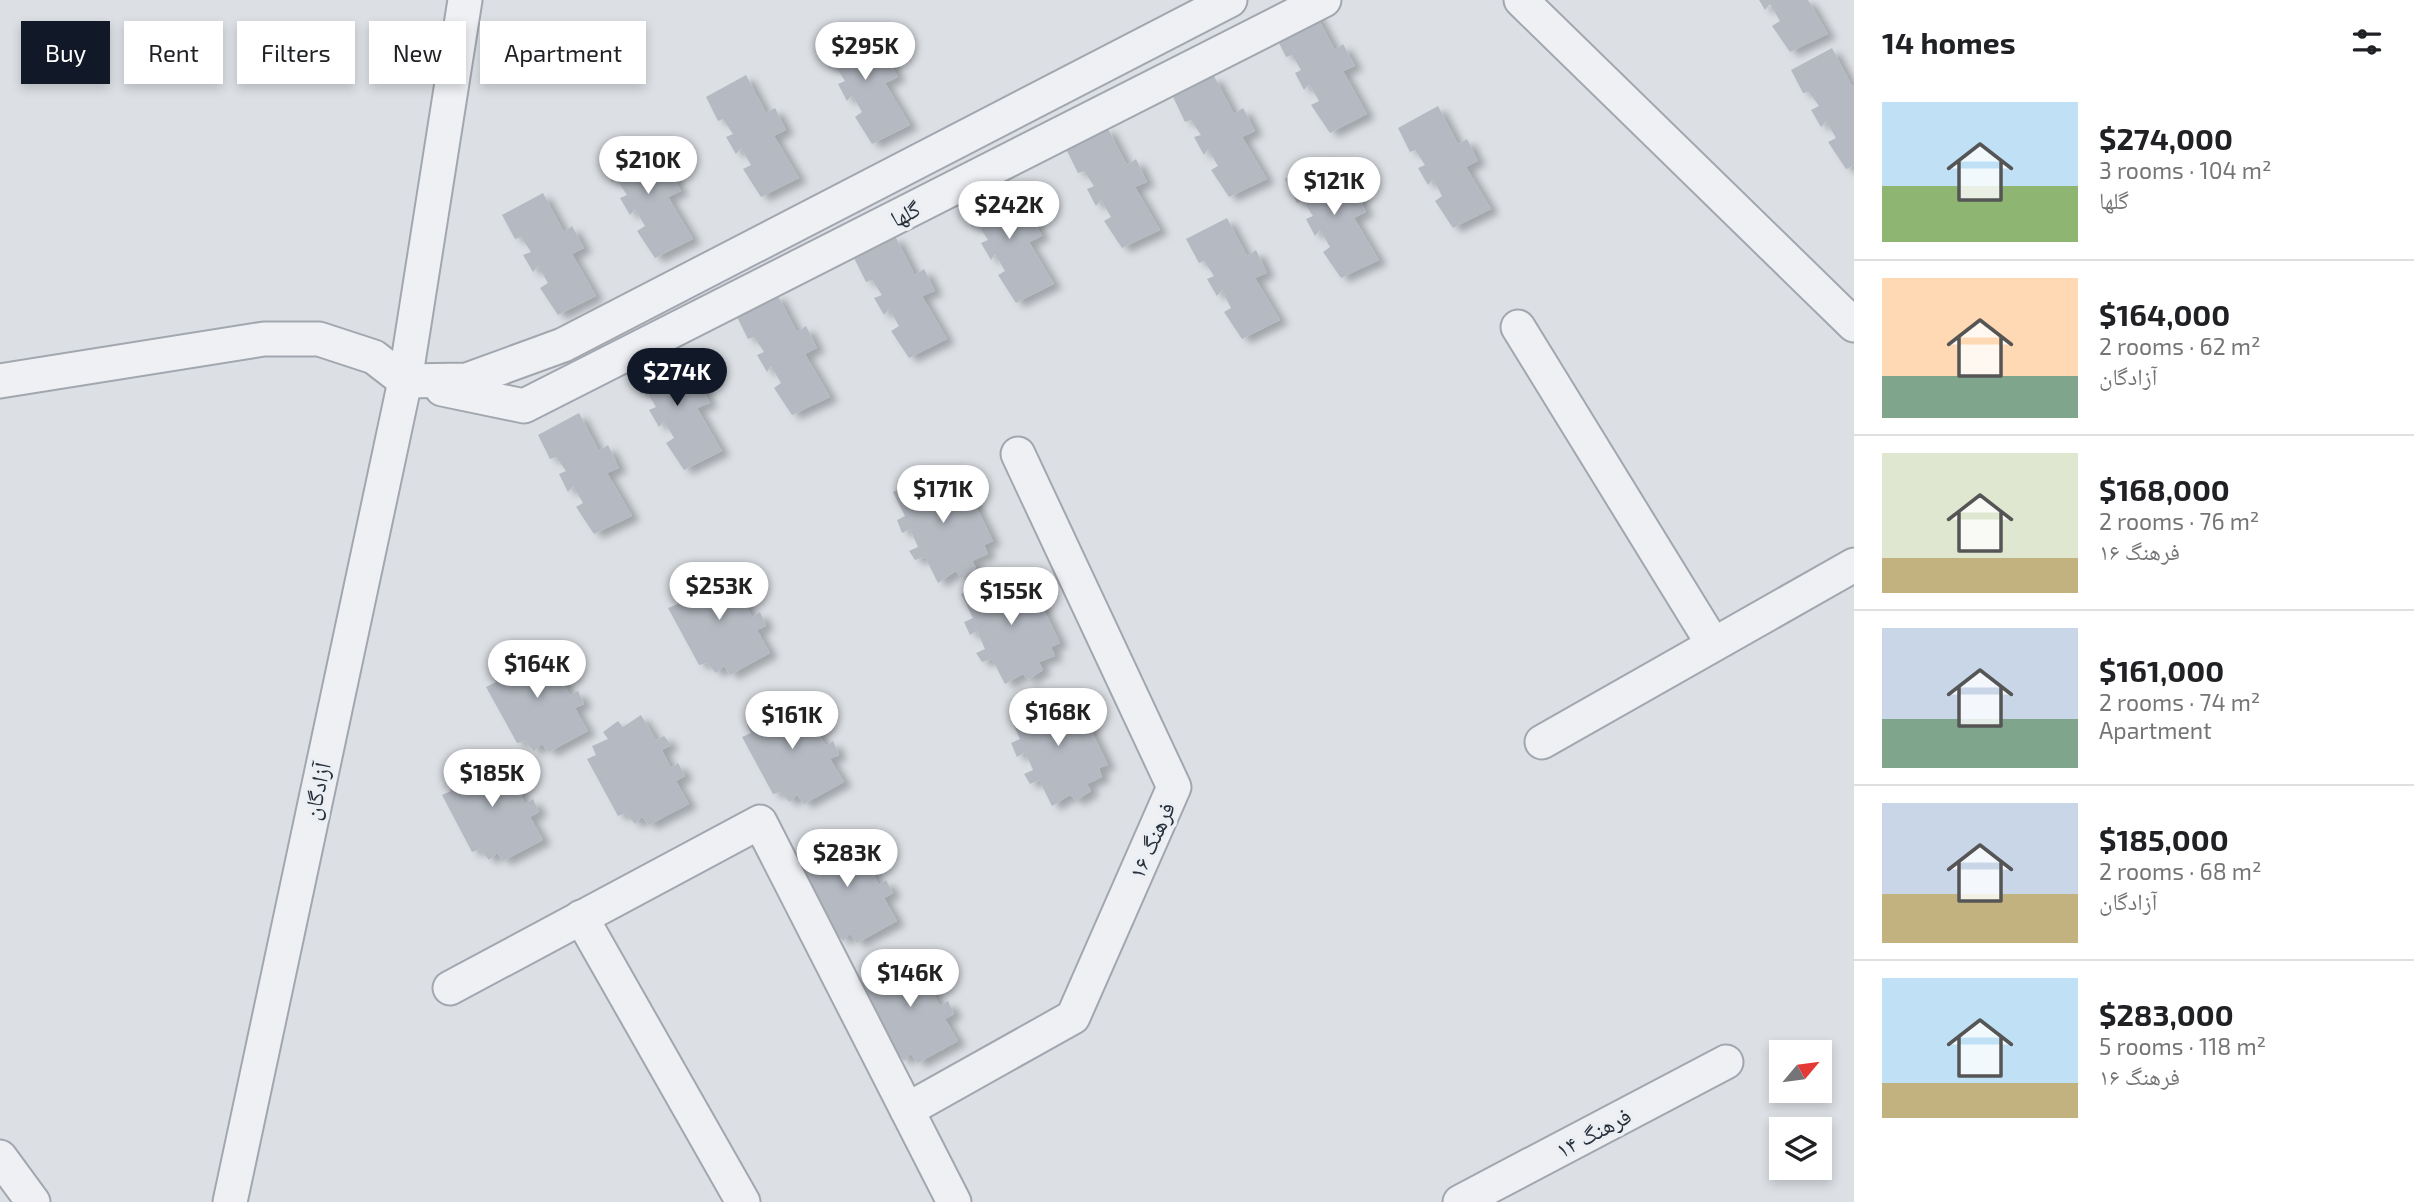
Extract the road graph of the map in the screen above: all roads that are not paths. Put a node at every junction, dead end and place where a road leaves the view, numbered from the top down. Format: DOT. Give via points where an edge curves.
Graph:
graph roads {
  1 [pos="465,0"];
  2 [pos="1230,0"];
  3 [pos="1324,0"];
  4 [pos="1521,0"];
  5 [pos="1854,325"];
  6 [pos="1518,327"];
  7 [pos="0,381"];
  8 [pos="405,381"];
  9 [pos="1018,454"];
  10 [pos="1854,565"];
  11 [pos="1713,644"];
  12 [pos="1542,742"];
  13 [pos="581,917"];
  14 [pos="450,988"];
  15 [pos="1726,1062"];
  16 [pos="907,1110"];
  17 [pos="0,1157"];
  18 [pos="33,1202"];
  19 [pos="230,1202"];
  20 [pos="743,1202"];
  21 [pos="954,1202"];
  22 [pos="1460,1202"];
  1 -- 8 [label="street, آزادگان"];
  2 -- 8 [label="street, گلها" via="563,345 467,380"];
  3 -- 8 [label="street, گلها" via="524,407"];
  4 -- 5 [label="street"];
  6 -- 11 [label="street"];
  7 -- 8 [label="street" via="264,339 319,339 374,357"];
  8 -- 19 [label="street, آزادگان"];
  9 -- 16 [label="street, فرهنگ ۱۶" via="1174,787 1073,1017"];
  10 -- 11 [label="street"];
  11 -- 12 [label="street"];
  13 -- 14 [label="street"];
  13 -- 16 [label="street" via="760,822"];
  13 -- 20 [label="street"];
  15 -- 22 [label="street, فرهنگ ۱۴"];
  16 -- 21 [label="street"];
  17 -- 18 [label="street"];
}
